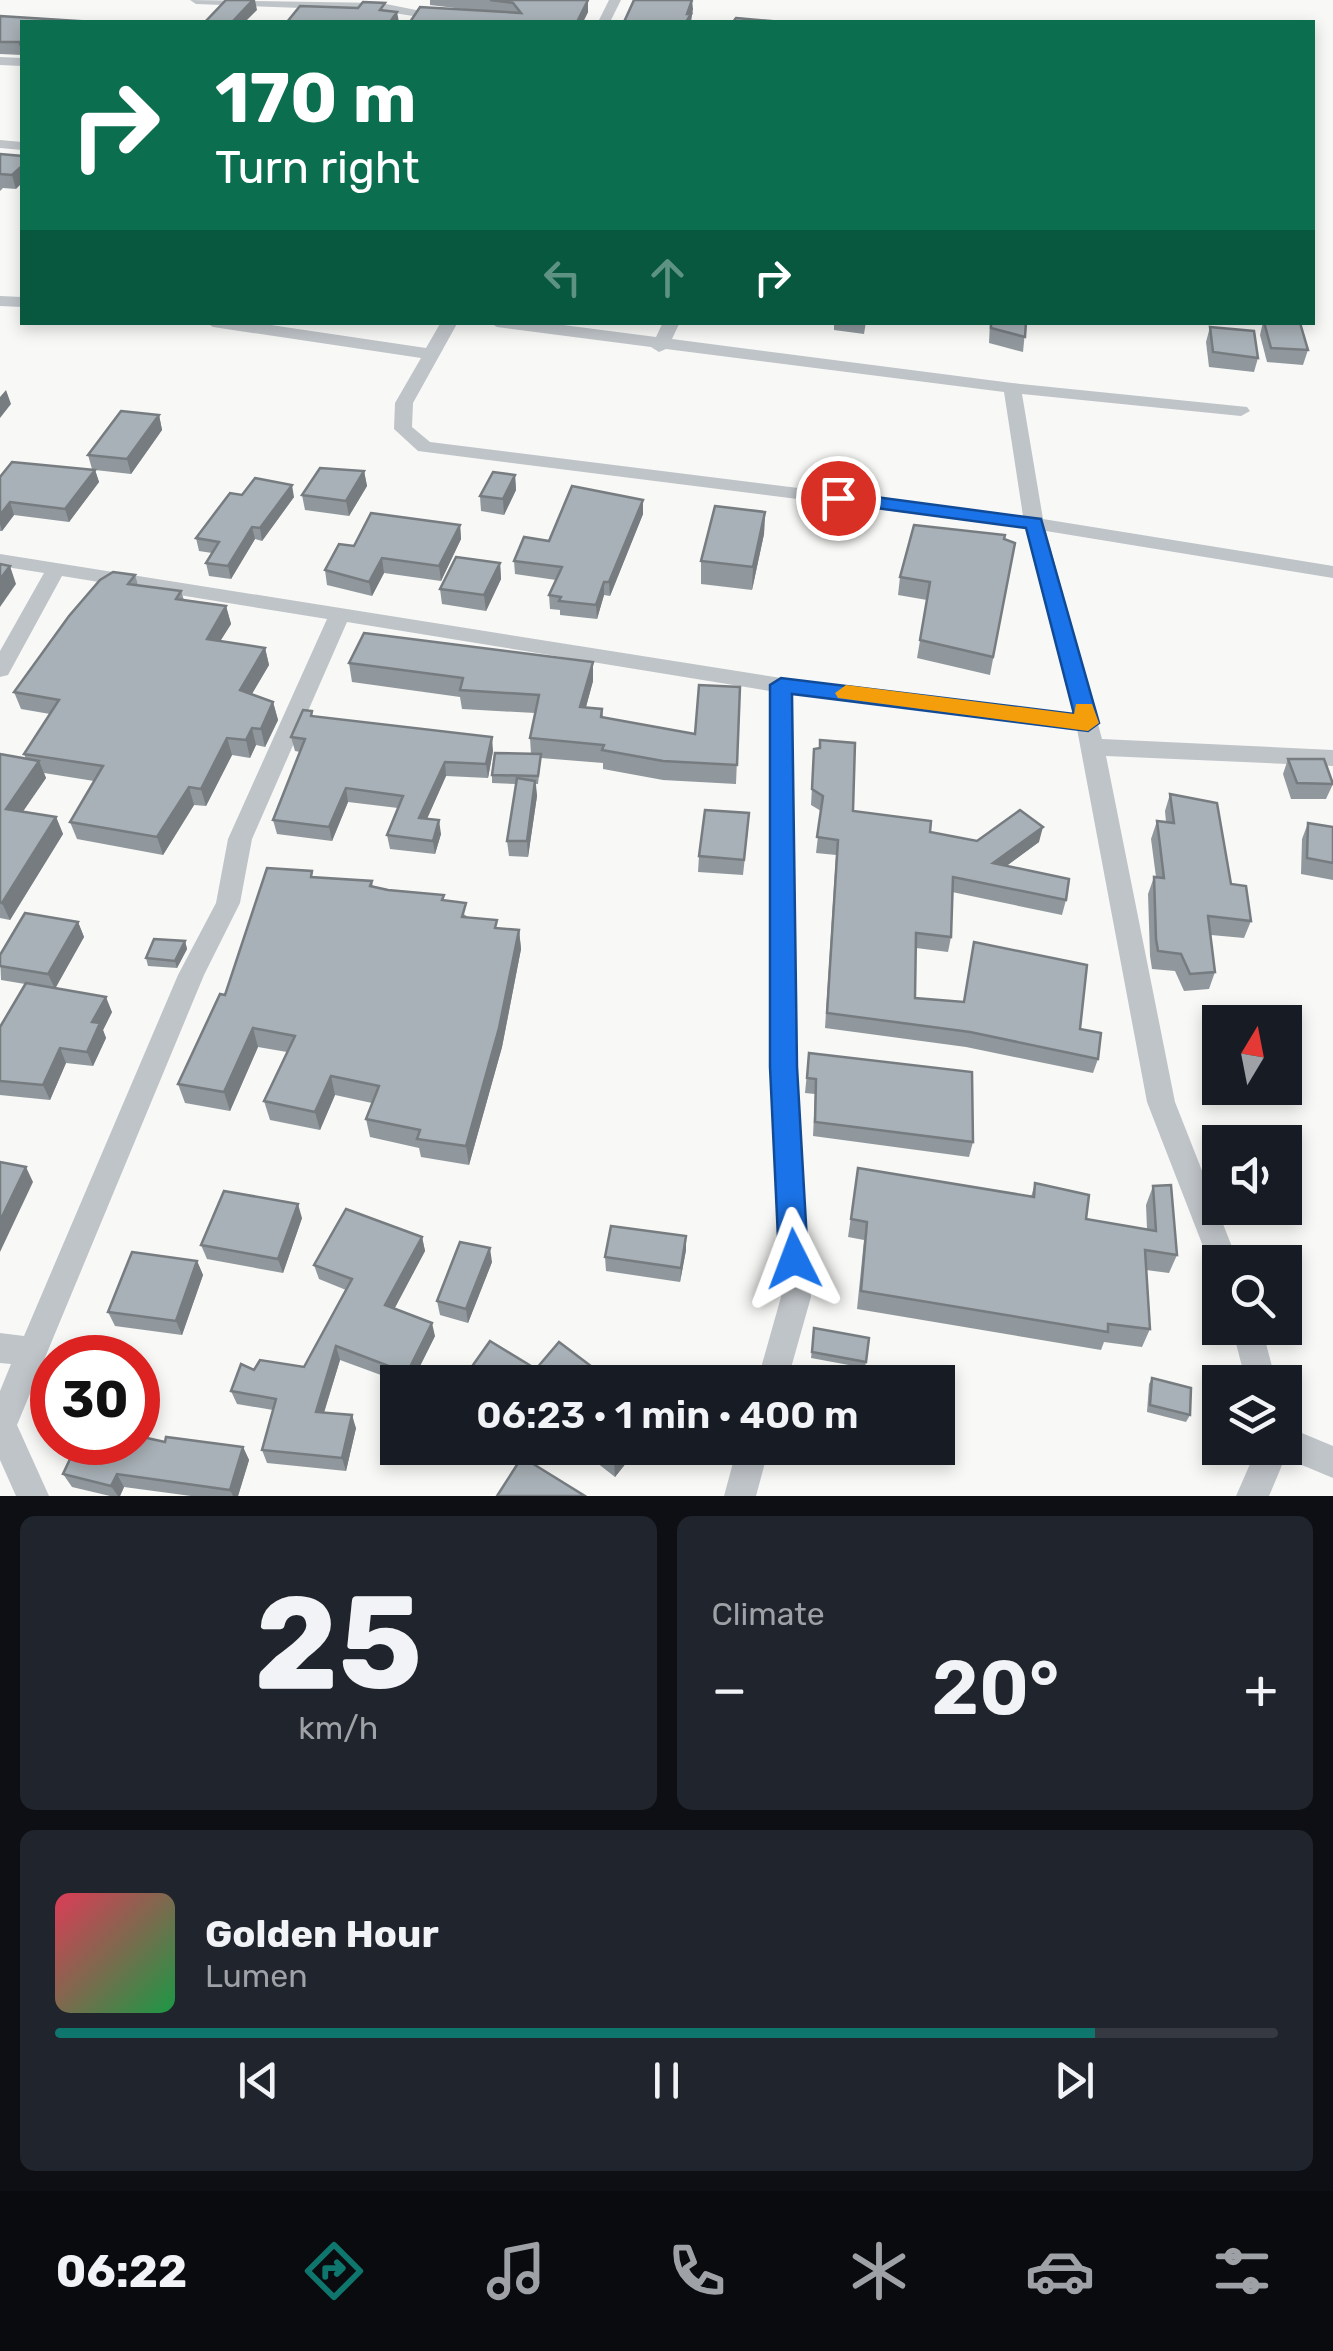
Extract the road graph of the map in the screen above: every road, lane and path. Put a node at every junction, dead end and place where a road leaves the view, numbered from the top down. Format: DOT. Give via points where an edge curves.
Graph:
graph roads {
  1 [pos="196,0"];
  2 [pos="331,3"];
  3 [pos="438,16"];
  4 [pos="457,18"];
  5 [pos="427,20"];
  6 [pos="232,325"];
  7 [pos="448,325"];
  8 [pos="516,325"];
  9 [pos="670,325"];
  10 [pos="659,347"];
  11 [pos="429,354"];
  12 [pos="1012,388"];
  13 [pos="1241,410"];
  14 [pos="1034,523"];
  15 [pos="0,560"];
  16 [pos="55,571"];
  17 [pos="1333,572"];
  18 [pos="340,616"];
  19 [pos="0,670"];
  20 [pos="781,685"];
  21 [pos="1090,735"];
  22 [pos="1333,758"];
  23 [pos="1216,1245"];
  24 [pos="39,1335"];
  25 [pos="0,1348"];
  26 [pos="30,1352"];
  27 [pos="30,1357"];
  28 [pos="777,1365"];
  29 [pos="1302,1449"];
  30 [pos="1333,1462"];
  31 [pos="749,1465"];
  32 [pos="1266,1465"];
  33 [pos="33,1496"];
  34 [pos="740,1496"];
  35 [pos="1252,1496"];
  1 -- 2 [label="street"];
  2 -- 3 [label="street"];
  3 -- 4 [label="street"];
  3 -- 5 [label="street"];
  6 -- 11 [label="street"];
  7 -- 11 [label="street"];
  8 -- 10 [label="street"];
  9 -- 10 [label="street"];
  10 -- 12 [label="street"];
  11 -- 14 [label="street" via="404,403 403,428 425,447"];
  12 -- 13 [label="street"];
  12 -- 14 [label="street"];
  14 -- 17 [label="street"];
  14 -- 21 [label="street"];
  15 -- 16 [label="street"];
  16 -- 18 [label="street"];
  16 -- 19 [label="street"];
  18 -- 20 [label="street"];
  18 -- 24 [label="street" via="240,839 228,904 190,975"];
  20 -- 21 [label="street"];
  20 -- 28 [label="street" via="783,1067 796,1297"];
  21 -- 22 [label="street"];
  21 -- 23 [label="street" via="1161,1102"];
  25 -- 26 [label="street"];
  27 -- 33 [label="street" via="1,1426"];
  29 -- 30 [label="street"];
  31 -- 34 [label="street"];
  32 -- 35 [label="street"];
}
